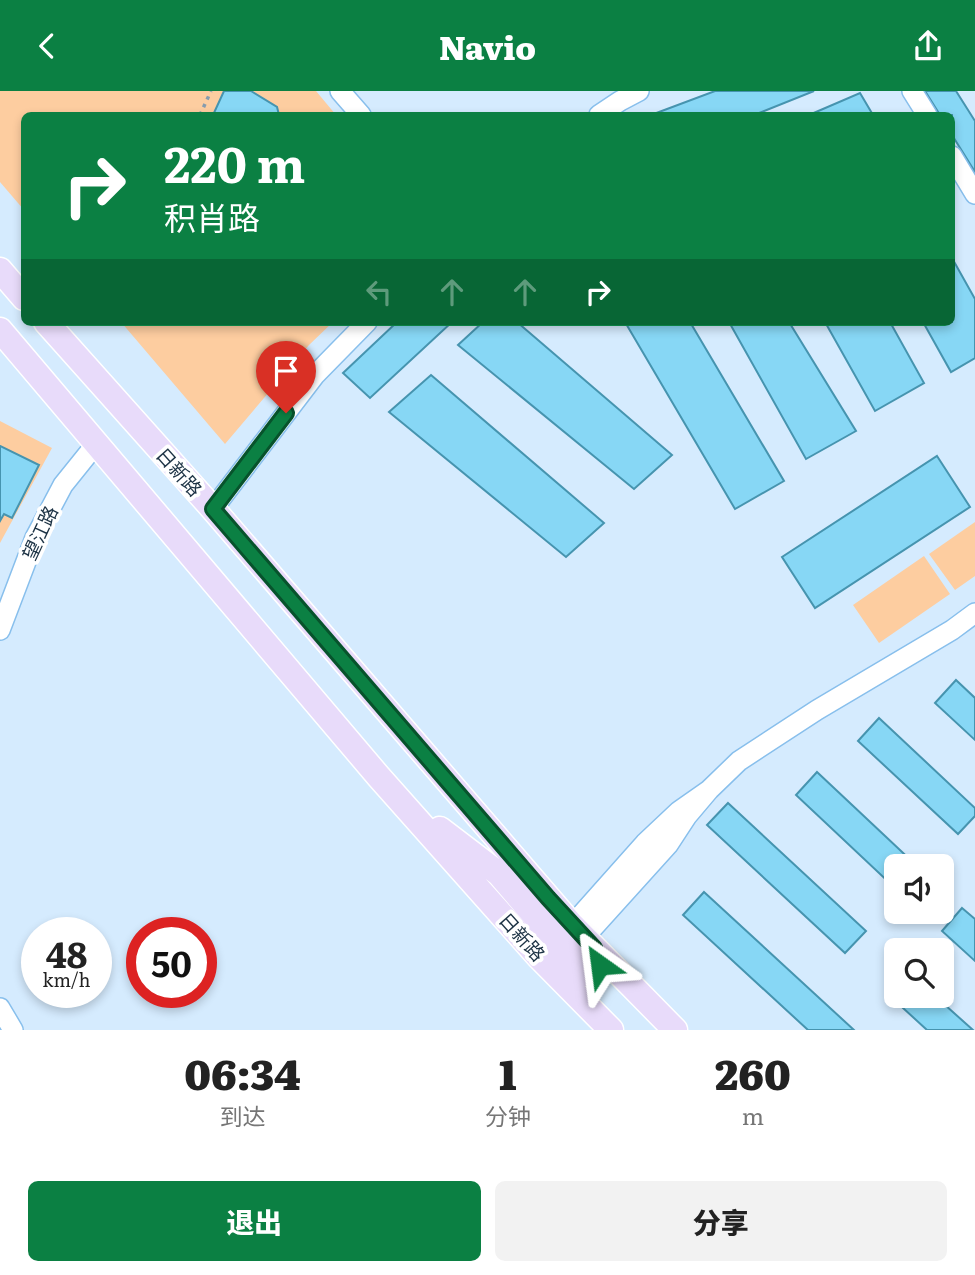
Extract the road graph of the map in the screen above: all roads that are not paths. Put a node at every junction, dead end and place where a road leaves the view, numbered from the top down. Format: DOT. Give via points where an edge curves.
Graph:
graph roads {
  1 [pos="340,91"];
  2 [pos="639,91"];
  3 [pos="912,91"];
  4 [pos="358,112"];
  5 [pos="604,112"];
  6 [pos="925,112"];
  7 [pos="955,161"];
  8 [pos="975,194"];
  9 [pos="2,273"];
  10 [pos="21,295"];
  11 [pos="50,326"];
  12 [pos="364,326"];
  13 [pos="0,330"];
  14 [pos="96,444"];
  15 [pos="213,509"];
  16 [pos="975,613"];
  17 [pos="0,630"];
  18 [pos="393,793"];
  19 [pos="584,937"];
  20 [pos="0,1008"];
  21 [pos="13,1030"];
  22 [pos="611,1030"];
  23 [pos="675,1030"];
  1 -- 4 [label="street"];
  2 -- 5 [label="street"];
  3 -- 6 [label="street"];
  7 -- 8 [label="street"];
  9 -- 10 [label="main road"];
  11 -- 15 [label="main road, 日新路"];
  12 -- 15 [label="street" via="315,375"];
  13 -- 14 [label="main road, 日新路"];
  14 -- 17 [label="street, 望江路" via="63,485"];
  14 -- 18 [label="main road, 日新路"];
  15 -- 19 [label="main road, 日新路"];
  16 -- 19 [label="street" via="739,761"];
  18 -- 19 [label="main road" via="499,874 590,976 600,969 599,961"];
  18 -- 22 [label="main road, 日新路" via="539,957"];
  19 -- 23 [label="main road, 日新路"];
  20 -- 21 [label="street"];
}
